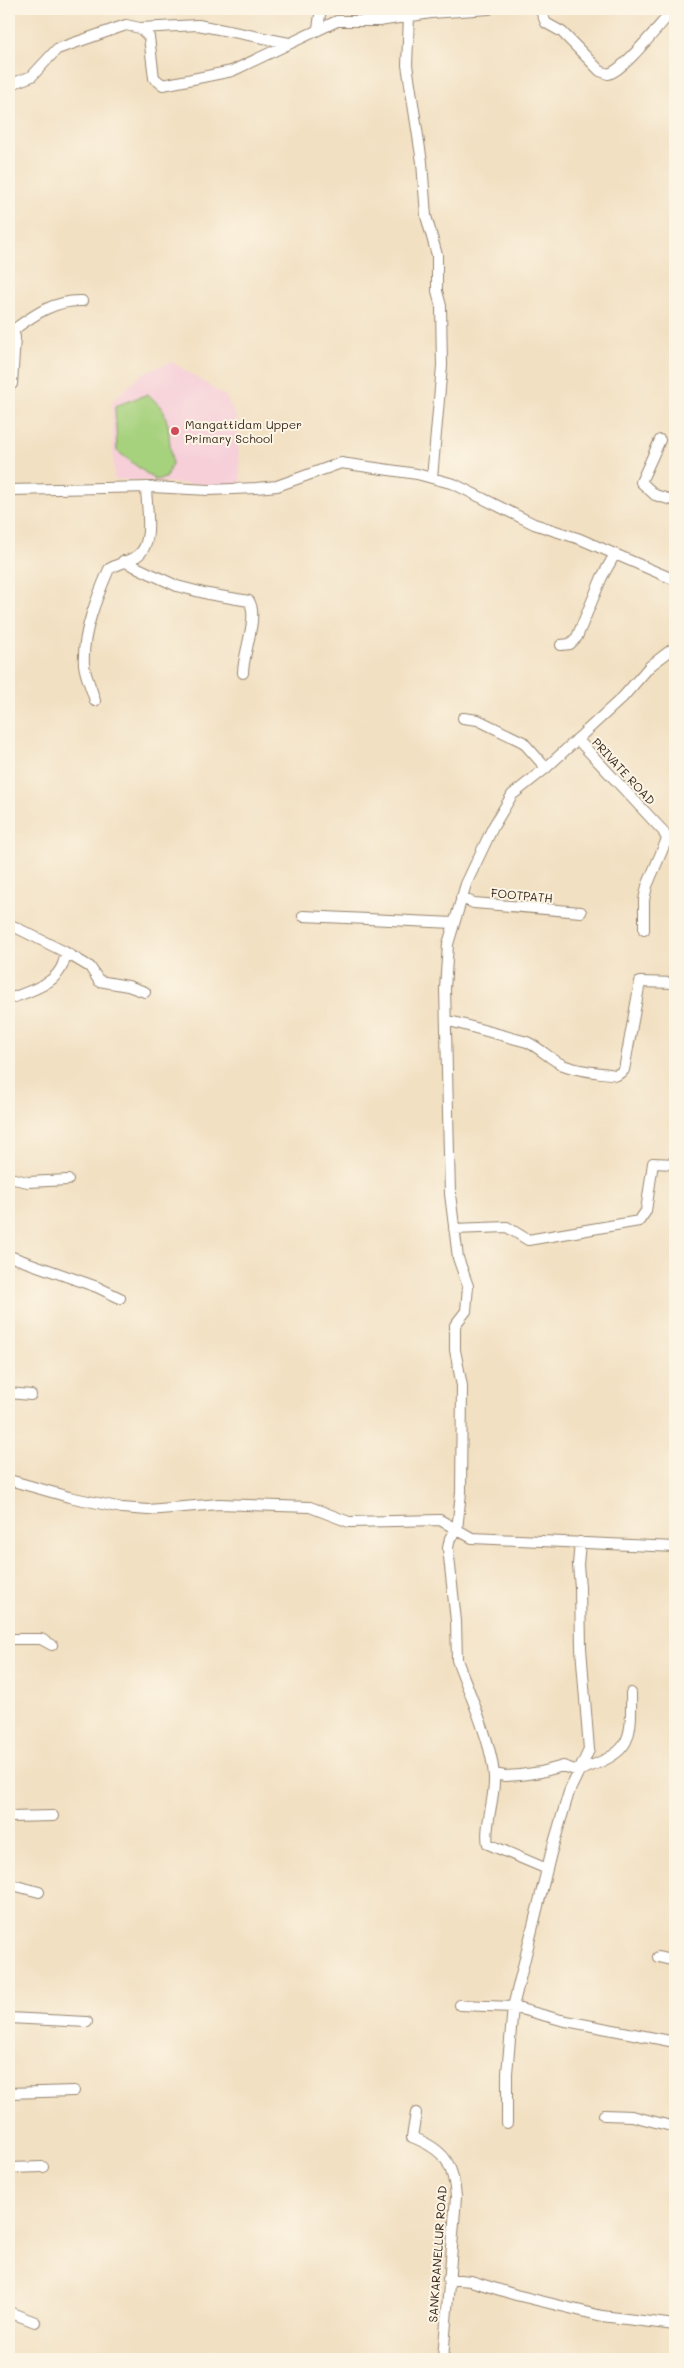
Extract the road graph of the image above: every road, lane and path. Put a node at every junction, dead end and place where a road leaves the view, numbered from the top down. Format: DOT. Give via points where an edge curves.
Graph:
graph roads {
  1 [pos="321,9"];
  2 [pos="490,9"];
  3 [pos="540,9"];
  4 [pos="674,9"];
  5 [pos="409,16"];
  6 [pos="140,28"];
  7 [pos="318,28"];
  8 [pos="288,43"];
  9 [pos="9,85"];
  10 [pos="82,301"];
  11 [pos="11,331"];
  12 [pos="12,384"];
  13 [pos="660,440"];
  14 [pos="432,478"];
  15 [pos="146,488"];
  16 [pos="9,490"];
  17 [pos="675,501"];
  18 [pos="615,554"];
  19 [pos="123,561"];
  20 [pos="675,580"];
  21 [pos="561,645"];
  22 [pos="675,646"];
  23 [pos="243,673"];
  24 [pos="95,701"];
  25 [pos="463,718"];
  26 [pos="577,740"];
  27 [pos="546,768"];
  28 [pos="461,898"];
  29 [pos="581,912"];
  30 [pos="303,916"];
  31 [pos="454,923"];
  32 [pos="9,924"];
  33 [pos="644,930"];
  34 [pos="65,952"];
  35 [pos="675,983"];
  36 [pos="145,992"];
  37 [pos="9,999"];
  38 [pos="446,1020"];
  39 [pos="675,1164"];
  40 [pos="9,1178"];
  41 [pos="68,1180"];
  42 [pos="454,1229"];
  43 [pos="9,1256"];
  44 [pos="120,1298"];
  45 [pos="9,1393"];
  46 [pos="31,1395"];
  47 [pos="9,1480"];
  48 [pos="457,1530"];
  49 [pos="580,1542"];
  50 [pos="675,1548"];
  51 [pos="9,1639"];
  52 [pos="52,1645"];
  53 [pos="630,1693"];
  54 [pos="578,1771"];
  55 [pos="494,1774"];
  56 [pos="53,1816"];
  57 [pos="9,1817"];
  58 [pos="547,1869"];
  59 [pos="9,1884"];
  60 [pos="39,1892"];
  61 [pos="658,1957"];
  62 [pos="675,1961"];
  63 [pos="460,2004"];
  64 [pos="513,2007"];
  65 [pos="9,2018"];
  66 [pos="87,2022"];
  67 [pos="675,2042"];
  68 [pos="74,2091"];
  69 [pos="9,2093"];
  70 [pos="416,2113"];
  71 [pos="604,2115"];
  72 [pos="507,2123"];
  73 [pos="675,2127"];
  74 [pos="43,2167"];
  75 [pos="9,2168"];
  76 [pos="448,2279"];
  77 [pos="9,2312"];
  78 [pos="35,2322"];
  79 [pos="675,2325"];
  80 [pos="443,2359"];
  1 -- 7 [label="street"];
  2 -- 5 [label="street"];
  3 -- 4 [label="street" via="546,23 562,32 600,71 608,74 627,61"];
  5 -- 7 [label="street" via="379,21 337,21"];
  5 -- 14 [label="street" via="407,65 422,162 426,216 437,255 437,291 442,306 442,366"];
  6 -- 8 [label="street" via="198,25"];
  6 -- 8 [label="street" via="149,37 154,78 163,85 232,71"];
  6 -- 9 [label="street" via="126,25 68,44 57,49 32,76"];
  7 -- 8 [label="street"];
  10 -- 11 [label="street" via="38,311"];
  11 -- 12 [label="street" via="15,337"];
  13 -- 17 [label="street" via="641,482 655,495"];
  14 -- 15 [label="street" via="341,463 277,486 209,490"];
  14 -- 18 [label="street" via="454,484 534,524"];
  15 -- 16 [label="street"];
  15 -- 19 [label="street" via="149,521 143,550"];
  18 -- 20 [label="street"];
  18 -- 21 [label="street" via="577,637 570,644"];
  19 -- 23 [label="street" via="177,586 249,601 252,618"];
  19 -- 24 [label="street" via="109,569 90,623 84,652 84,666"];
  22 -- 26 [label="street" via="650,666 623,697"];
  25 -- 27 [label="street" via="478,720 523,742"];
  26 -- 27 [label="street"];
  26 -- 33 [label="street, PRIVATE ROAD" via="667,838 647,886"];
  27 -- 28 [label="street" via="512,795 493,827"];
  28 -- 29 [label="street, FOOTPATH" via="474,904"];
  28 -- 31 [label="street"];
  30 -- 31 [label="street"];
  31 -- 38 [label="street" via="448,944 444,989"];
  32 -- 34 [label="street"];
  34 -- 36 [label="street" via="90,967 99,982"];
  34 -- 37 [label="street" via="65,962 56,977"];
  35 -- 38 [label="street" via="640,982 624,1070 617,1075 580,1071 561,1064 527,1042"];
  38 -- 42 [label="street" via="450,1194"];
  39 -- 42 [label="street" via="653,1162 646,1211 639,1221 528,1240 507,1227"];
  40 -- 41 [label="street" via="28,1182"];
  42 -- 48 [label="street" via="458,1258 468,1286 466,1311 455,1325 455,1350 462,1386"];
  43 -- 44 [label="street" via="98,1286"];
  45 -- 46 [label="street"];
  47 -- 48 [label="street" via="122,1508 148,1510 219,1504 310,1507 349,1522 440,1520"];
  48 -- 49 [label="street" via="472,1538"];
  48 -- 55 [label="street" via="450,1538 448,1548 456,1653"];
  49 -- 50 [label="street"];
  49 -- 54 [label="street" via="581,1648 589,1750"];
  51 -- 52 [label="street" via="40,1639"];
  53 -- 54 [label="street" via="629,1740 608,1759"];
  54 -- 55 [label="street" via="563,1766 527,1774"];
  54 -- 58 [label="street"];
  55 -- 58 [label="street" via="486,1836 488,1844"];
  56 -- 57 [label="street"];
  58 -- 64 [label="street"];
  59 -- 60 [label="street"];
  61 -- 62 [label="street"];
  63 -- 64 [label="street"];
  64 -- 67 [label="street" via="561,2020"];
  64 -- 72 [label="street" via="507,2073"];
  65 -- 66 [label="street"];
  68 -- 69 [label="street"];
  70 -- 76 [label="street, SANKARANELLUR ROAD" via="412,2137 449,2162 454,2174 456,2197"];
  71 -- 73 [label="street" via="632,2116"];
  74 -- 75 [label="street"];
  76 -- 79 [label="street" via="602,2316"];
  76 -- 80 [label="street, SANKARANELLUR ROAD"];
  77 -- 78 [label="street"];
}
